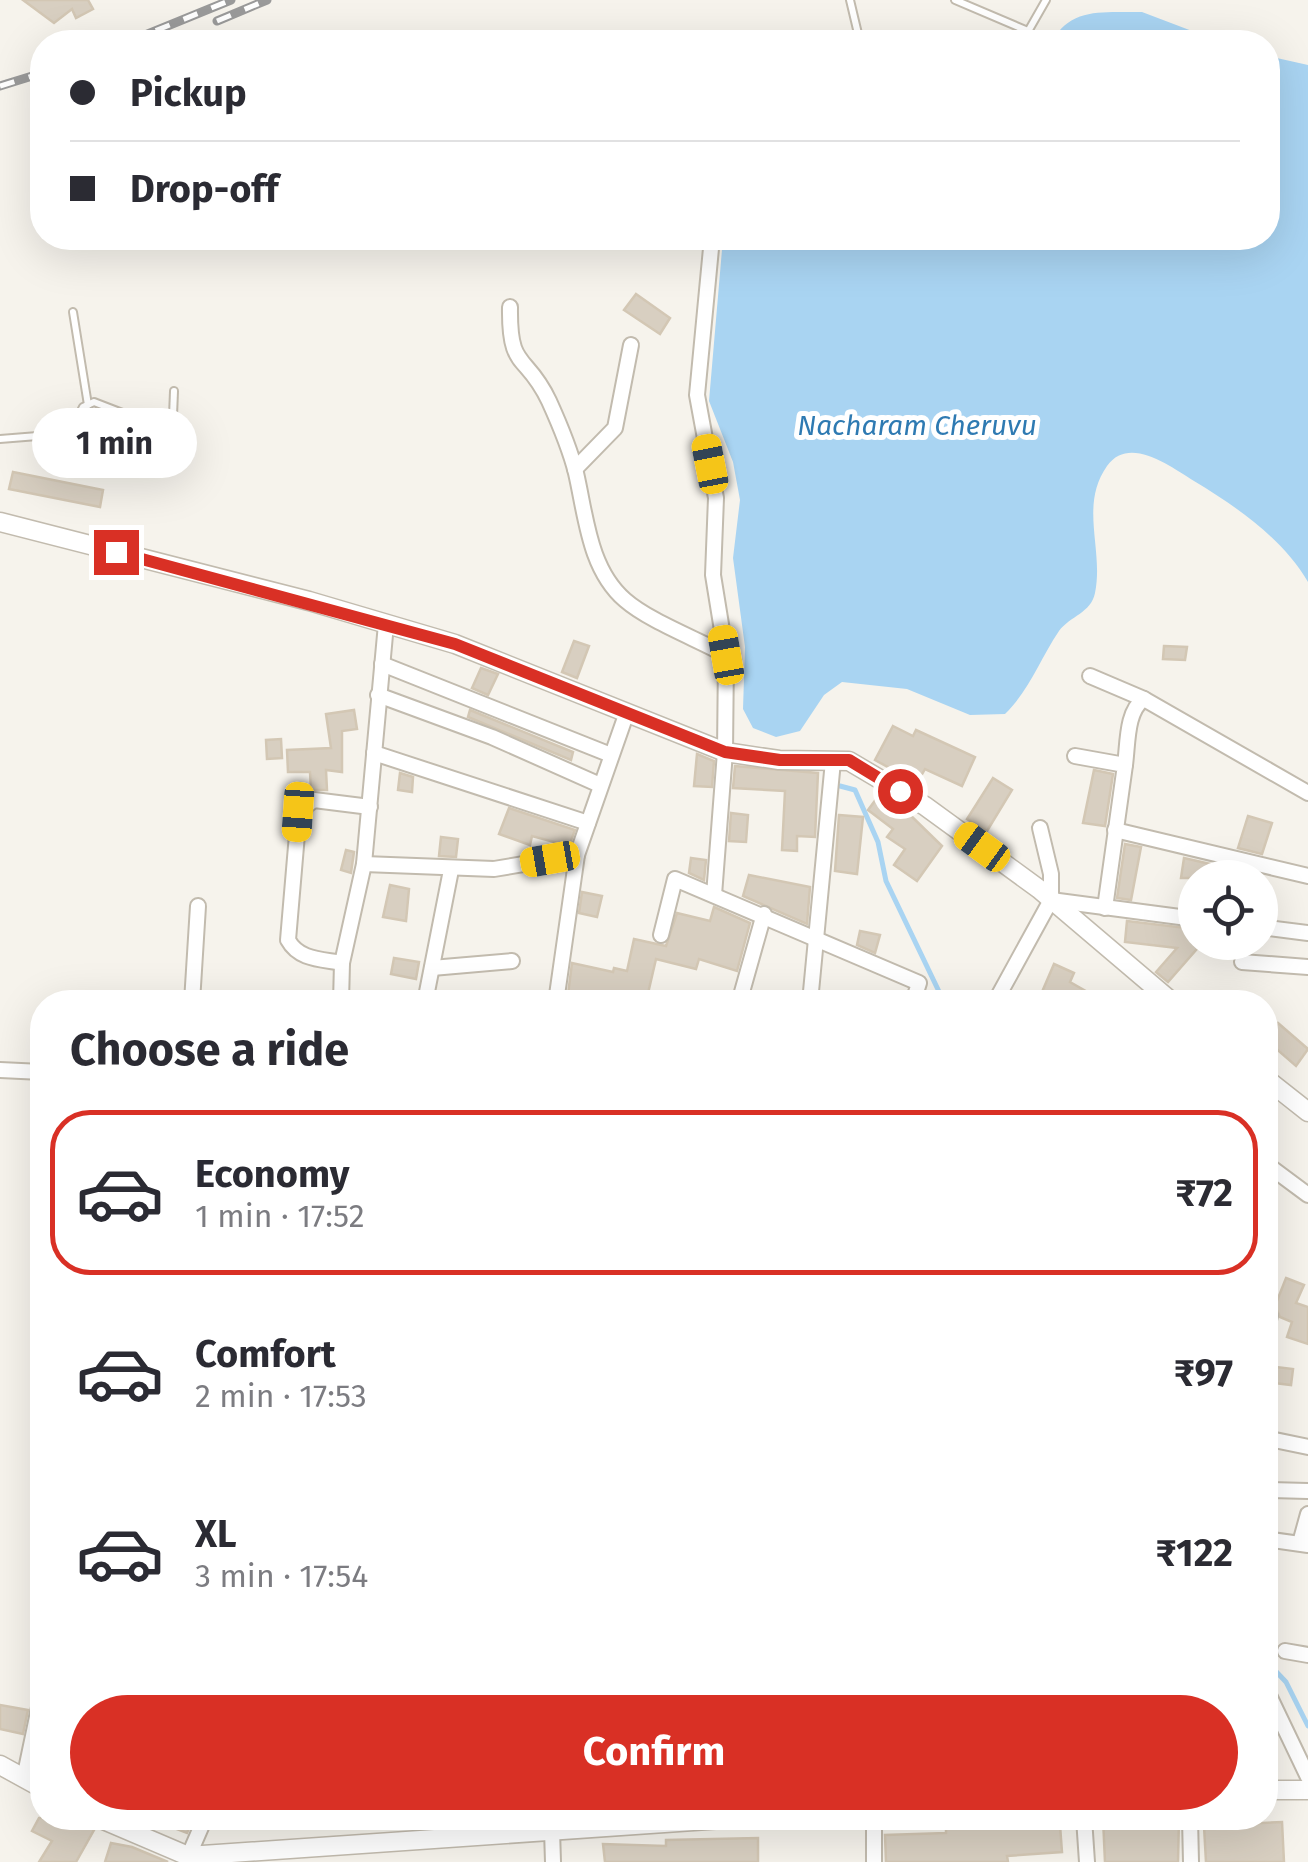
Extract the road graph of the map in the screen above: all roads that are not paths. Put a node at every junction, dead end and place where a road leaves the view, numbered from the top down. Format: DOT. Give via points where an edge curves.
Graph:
graph roads {
  1 [pos="850,0"];
  2 [pos="955,0"];
  3 [pos="1046,0"];
  4 [pos="857,30"];
  5 [pos="1026,30"];
  6 [pos="1029,30"];
  7 [pos="711,250"];
  8 [pos="510,307"];
  9 [pos="72,312"];
  10 [pos="631,346"];
  11 [pos="174,391"];
  12 [pos="88,405"];
  13 [pos="173,421"];
  14 [pos="74,433"];
  15 [pos="0,439"];
  16 [pos="95,449"];
  17 [pos="171,466"];
  18 [pos="575,468"];
  19 [pos="0,522"];
  20 [pos="386,624"];
  21 [pos="726,655"];
  22 [pos="382,664"];
  23 [pos="1090,676"];
  24 [pos="378,695"];
  25 [pos="1144,698"];
  26 [pos="628,712"];
  27 [pos="725,752"];
  28 [pos="374,753"];
  29 [pos="611,755"];
  30 [pos="1075,756"];
  31 [pos="833,760"];
  32 [pos="1124,764"];
  33 [pos="600,785"];
  34 [pos="1308,793"];
  35 [pos="370,807"];
  36 [pos="588,823"];
  37 [pos="1040,828"];
  38 [pos="1115,830"];
  39 [pos="577,854"];
  40 [pos="364,864"];
  41 [pos="452,870"];
  42 [pos="1308,876"];
  43 [pos="714,895"];
  44 [pos="1051,900"];
  45 [pos="198,906"];
  46 [pos="1105,908"];
  47 [pos="764,914"];
  48 [pos="1178,917"];
  49 [pos="1278,929"];
  50 [pos="1308,933"];
  51 [pos="661,935"];
  52 [pos="816,942"];
  53 [pos="512,961"];
  54 [pos="1242,962"];
  55 [pos="342,963"];
  56 [pos="1308,967"];
  57 [pos="432,968"];
  58 [pos="193,990"];
  59 [pos="341,990"];
  60 [pos="428,990"];
  61 [pos="558,990"];
  62 [pos="743,990"];
  63 [pos="811,990"];
  64 [pos="916,990"];
  65 [pos="1002,990"];
  66 [pos="1158,990"];
  67 [pos="0,1070"];
  68 [pos="30,1071"];
  69 [pos="1278,1088"];
  70 [pos="1308,1112"];
  71 [pos="1278,1173"];
  72 [pos="1308,1195"];
  73 [pos="1278,1441"];
  74 [pos="1308,1447"];
  75 [pos="1278,1491"];
  76 [pos="1308,1492"];
  77 [pos="1308,1514"];
  78 [pos="1278,1541"];
  79 [pos="1304,1544"];
  80 [pos="1285,1651"];
  81 [pos="1308,1655"];
  82 [pos="1278,1714"];
  83 [pos="30,1750"];
  84 [pos="0,1766"];
  85 [pos="1308,1777"];
  86 [pos="24,1778"];
  87 [pos="30,1781"];
  88 [pos="1278,1790"];
  89 [pos="1308,1790"];
  90 [pos="138,1830"];
  91 [pos="199,1830"];
  92 [pos="552,1830"];
  93 [pos="874,1830"];
  94 [pos="1085,1830"];
  95 [pos="1190,1830"];
  96 [pos="187,1859"];
  97 [pos="553,1862"];
  98 [pos="874,1862"];
  99 [pos="1086,1862"];
  100 [pos="1191,1862"];
  1 -- 4 [label="lane"];
  2 -- 5 [label="lane"];
  3 -- 6 [label="lane"];
  7 -- 21 [label="street" via="697,395 716,498 713,575"];
  8 -- 18 [label="street" via="515,359 548,398"];
  9 -- 12 [label="lane"];
  10 -- 18 [label="street" via="615,428"];
  11 -- 13 [label="lane"];
  12 -- 13 [label="lane"];
  12 -- 14 [label="lane"];
  13 -- 17 [label="lane"];
  14 -- 15 [label="lane"];
  14 -- 16 [label="lane"];
  18 -- 21 [label="street" via="590,545 624,600"];
  19 -- 20 [label="street"];
  20 -- 22 [label="street"];
  20 -- 26 [label="street"];
  21 -- 27 [label="street"];
  22 -- 24 [label="street"];
  22 -- 29 [label="street"];
  23 -- 25 [label="street"];
  24 -- 28 [label="street"];
  24 -- 33 [label="street"];
  25 -- 32 [label="street" via="1136,704"];
  25 -- 34 [label="street"];
  26 -- 27 [label="street"];
  26 -- 29 [label="street"];
  27 -- 31 [label="street"];
  27 -- 43 [label="street"];
  28 -- 35 [label="street"];
  28 -- 36 [label="street"];
  29 -- 33 [label="street"];
  30 -- 32 [label="street"];
  31 -- 44 [label="street" via="849,760 926,806"];
  31 -- 52 [label="street"];
  32 -- 38 [label="street"];
  33 -- 36 [label="street"];
  35 -- 40 [label="street"];
  35 -- 55 [label="street" via="314,800 298,812 288,940 307,957"];
  36 -- 39 [label="street"];
  37 -- 44 [label="street"];
  38 -- 42 [label="street"];
  38 -- 46 [label="street"];
  39 -- 41 [label="street"];
  39 -- 61 [label="street"];
  40 -- 41 [label="street"];
  40 -- 55 [label="street"];
  41 -- 57 [label="street"];
  43 -- 47 [label="street"];
  43 -- 51 [label="street" via="675,879"];
  44 -- 46 [label="street"];
  44 -- 65 [label="street"];
  44 -- 66 [label="street"];
  45 -- 58 [label="street"];
  46 -- 48 [label="street"];
  47 -- 52 [label="street"];
  47 -- 62 [label="street"];
  49 -- 50 [label="street"];
  52 -- 63 [label="street"];
  52 -- 64 [label="street" via="918,982"];
  53 -- 57 [label="street"];
  54 -- 56 [label="street"];
  55 -- 59 [label="street"];
  57 -- 60 [label="street"];
  67 -- 68 [label="street"];
  69 -- 70 [label="street"];
  71 -- 72 [label="street"];
  73 -- 74 [label="street"];
  75 -- 76 [label="street"];
  77 -- 79 [label="street"];
  78 -- 79 [label="street"];
  80 -- 81 [label="street"];
  82 -- 85 [label="street"];
  83 -- 86 [label="street"];
  84 -- 86 [label="street"];
  86 -- 87 [label="street"];
  88 -- 89 [label="street"];
  90 -- 96 [label="street"];
  91 -- 96 [label="street"];
  92 -- 96 [label="street"];
  92 -- 97 [label="street"];
  93 -- 98 [label="street"];
  94 -- 99 [label="street"];
  95 -- 100 [label="street"];
}
